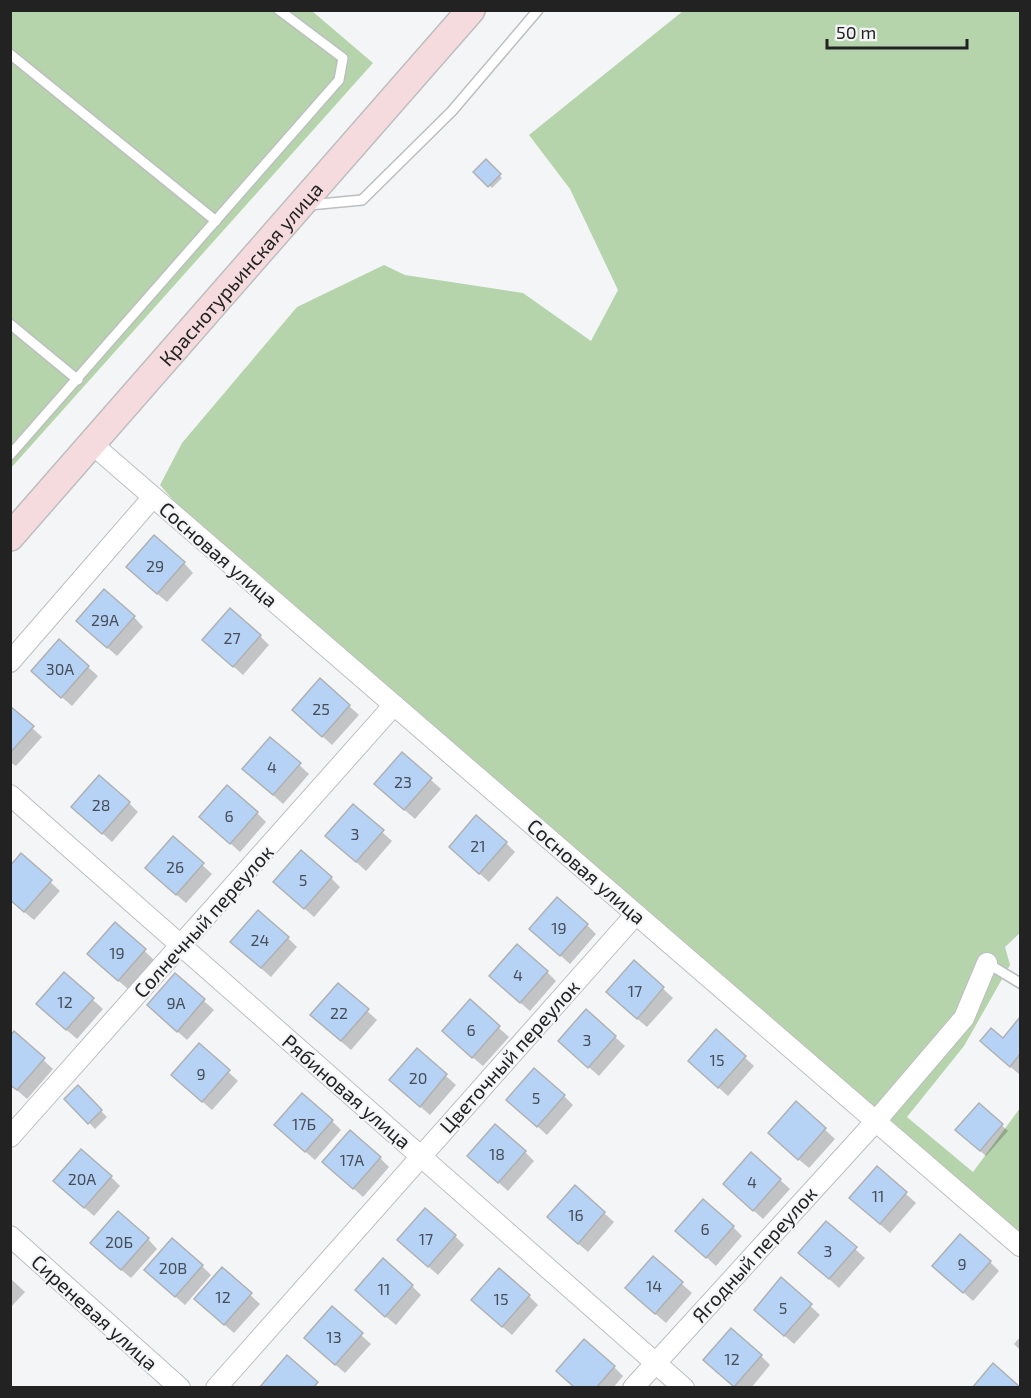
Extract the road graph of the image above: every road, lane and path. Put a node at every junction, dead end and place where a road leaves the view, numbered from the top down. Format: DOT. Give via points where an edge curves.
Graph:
graph roads {
  1 [pos="279,10"];
  2 [pos="471,10"];
  3 [pos="538,10"];
  4 [pos="10,54"];
  5 [pos="299,206"];
  6 [pos="216,221"];
  7 [pos="10,324"];
  8 [pos="78,380"];
  9 [pos="92,444"];
  10 [pos="10,455"];
  11 [pos="153,496"];
  12 [pos="10,537"];
  13 [pos="10,662"];
  14 [pos="394,705"];
  15 [pos="10,795"];
  16 [pos="636,914"];
  17 [pos="182,945"];
  18 [pos="987,963"];
  19 [pos="1020,983"];
  20 [pos="876,1121"];
  21 [pos="10,1137"];
  22 [pos="420,1155"];
  23 [pos="10,1236"];
  24 [pos="1020,1246"];
  25 [pos="656,1363"];
  26 [pos="180,1388"];
  27 [pos="216,1388"];
  28 [pos="633,1388"];
  29 [pos="684,1388"];
  1 -- 6 [label="lane" via="343,58 339,80"];
  2 -- 5 [label="main road, Краснотурьинская улица"];
  3 -- 5 [label="lane" via="452,111 362,200"];
  4 -- 6 [label="lane"];
  5 -- 9 [label="main road, Краснотурьинская улица"];
  6 -- 8 [label="lane"];
  7 -- 8 [label="lane"];
  8 -- 10 [label="lane"];
  9 -- 11 [label="street, Сосновая улица"];
  9 -- 12 [label="main road, Краснотурьинская улица"];
  11 -- 13 [label="street"];
  11 -- 14 [label="street, Сосновая улица"];
  14 -- 16 [label="street, Сосновая улица"];
  14 -- 17 [label="street, Солнечный переулок"];
  15 -- 17 [label="street, Рябиновая улица"];
  16 -- 20 [label="street, Сосновая улица"];
  16 -- 22 [label="street, Цветочный переулок"];
  17 -- 21 [label="street, Солнечный переулок"];
  17 -- 22 [label="street, Рябиновая улица"];
  18 -- 19 [label="lane"];
  18 -- 20 [label="street, Ягодный переулок" via="964,1018"];
  20 -- 24 [label="street, Сосновая улица"];
  20 -- 25 [label="street, Ягодный переулок"];
  22 -- 25 [label="street, Рябиновая улица"];
  22 -- 27 [label="street, Цветочный переулок"];
  23 -- 26 [label="street, Сиреневая улица"];
  25 -- 28 [label="street, Ягодный переулок"];
  25 -- 29 [label="street, Рябиновая улица"];
}
